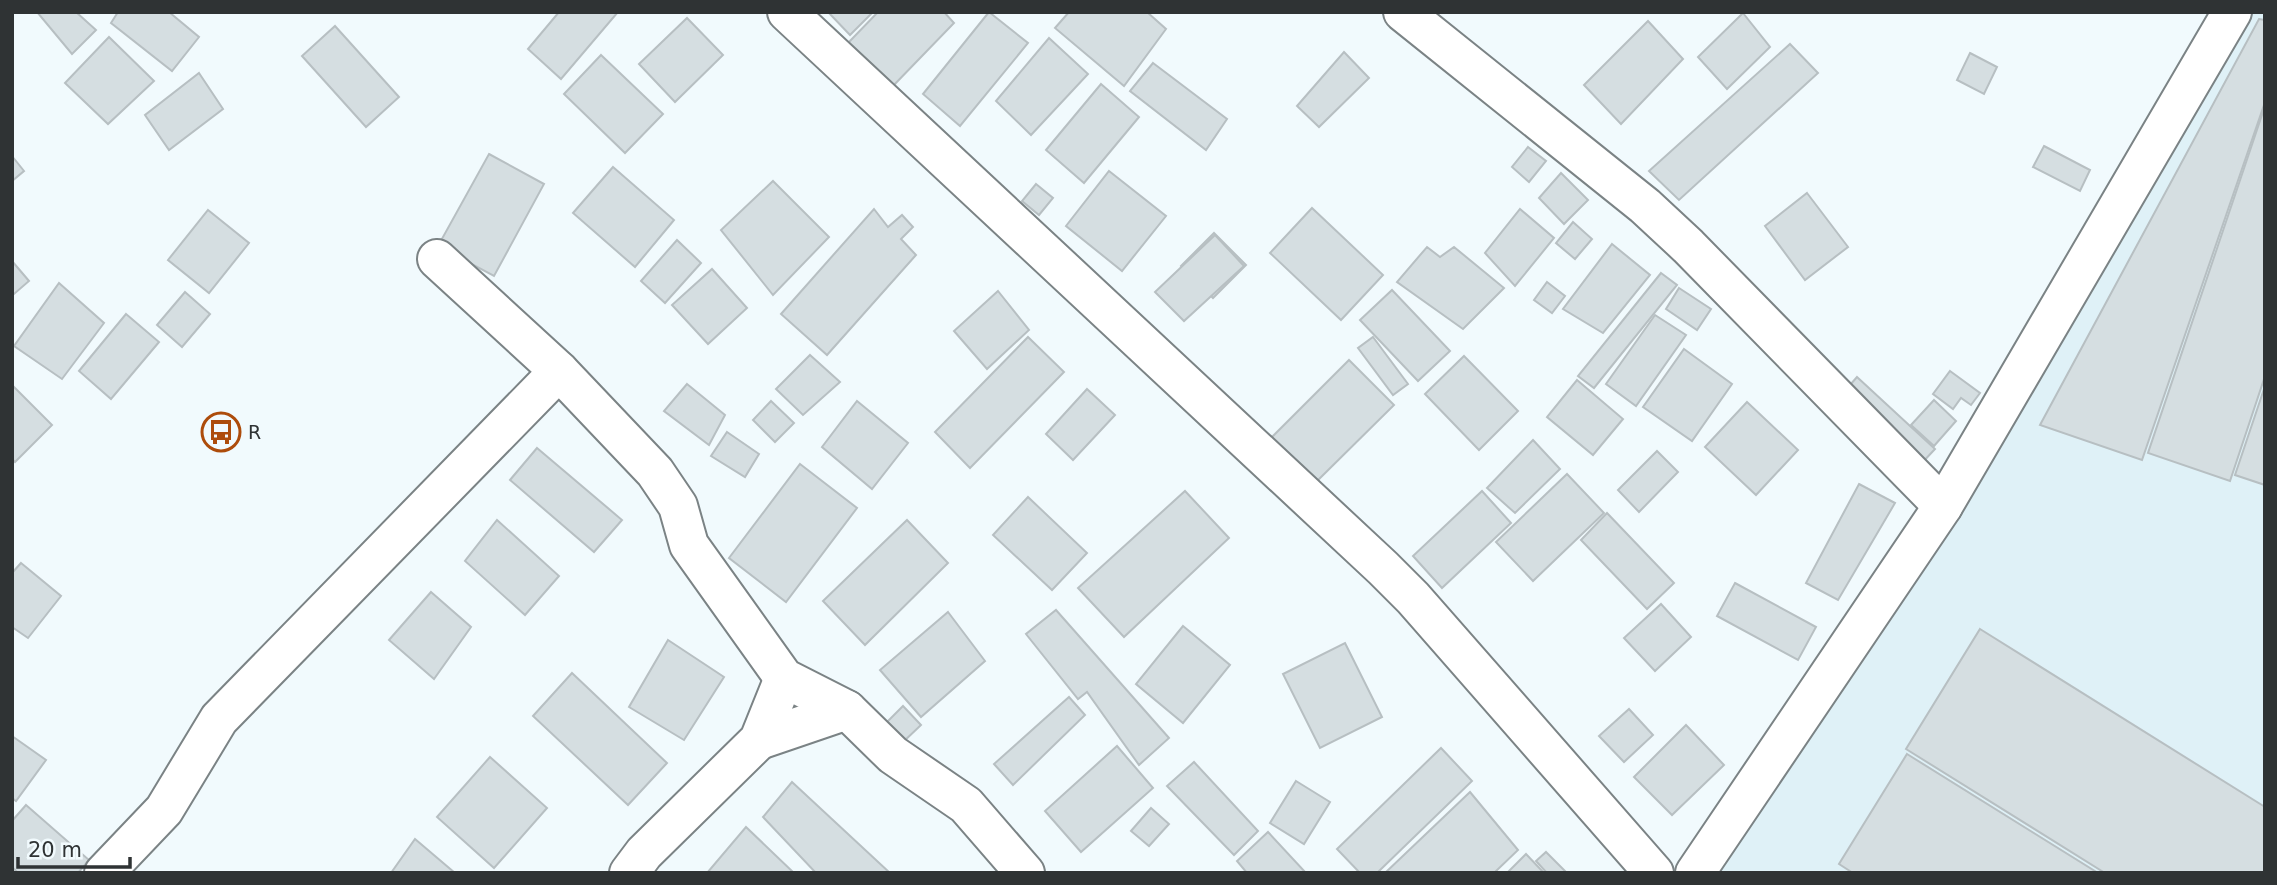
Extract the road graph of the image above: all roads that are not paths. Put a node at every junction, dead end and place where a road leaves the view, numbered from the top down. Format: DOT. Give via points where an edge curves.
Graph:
graph roads {
  1 [pos="787,12"];
  2 [pos="2232,12"];
  3 [pos="1408,13"];
  4 [pos="437,259"];
  5 [pos="559,371"];
  6 [pos="1943,506"];
  7 [pos="783,678"];
  8 [pos="847,710"];
  9 [pos="759,740"];
  10 [pos="104,873"];
  11 [pos="629,873"];
  12 [pos="1025,873"];
  13 [pos="1654,873"];
  14 [pos="1695,873"];
  1 -- 13 [label="street" via="1383,568"];
  2 -- 6 [label="street"];
  3 -- 6 [label="street" via="1645,206"];
  4 -- 5 [label="street"];
  5 -- 7 [label="street" via="655,472 678,506 688,545"];
  5 -- 10 [label="street" via="219,719 164,810"];
  6 -- 14 [label="street"];
  7 -- 8 [label="street"];
  7 -- 9 [label="street"];
  8 -- 9 [label="street"];
  8 -- 12 [label="street" via="893,755 966,805"];
  9 -- 11 [label="street"];
}
